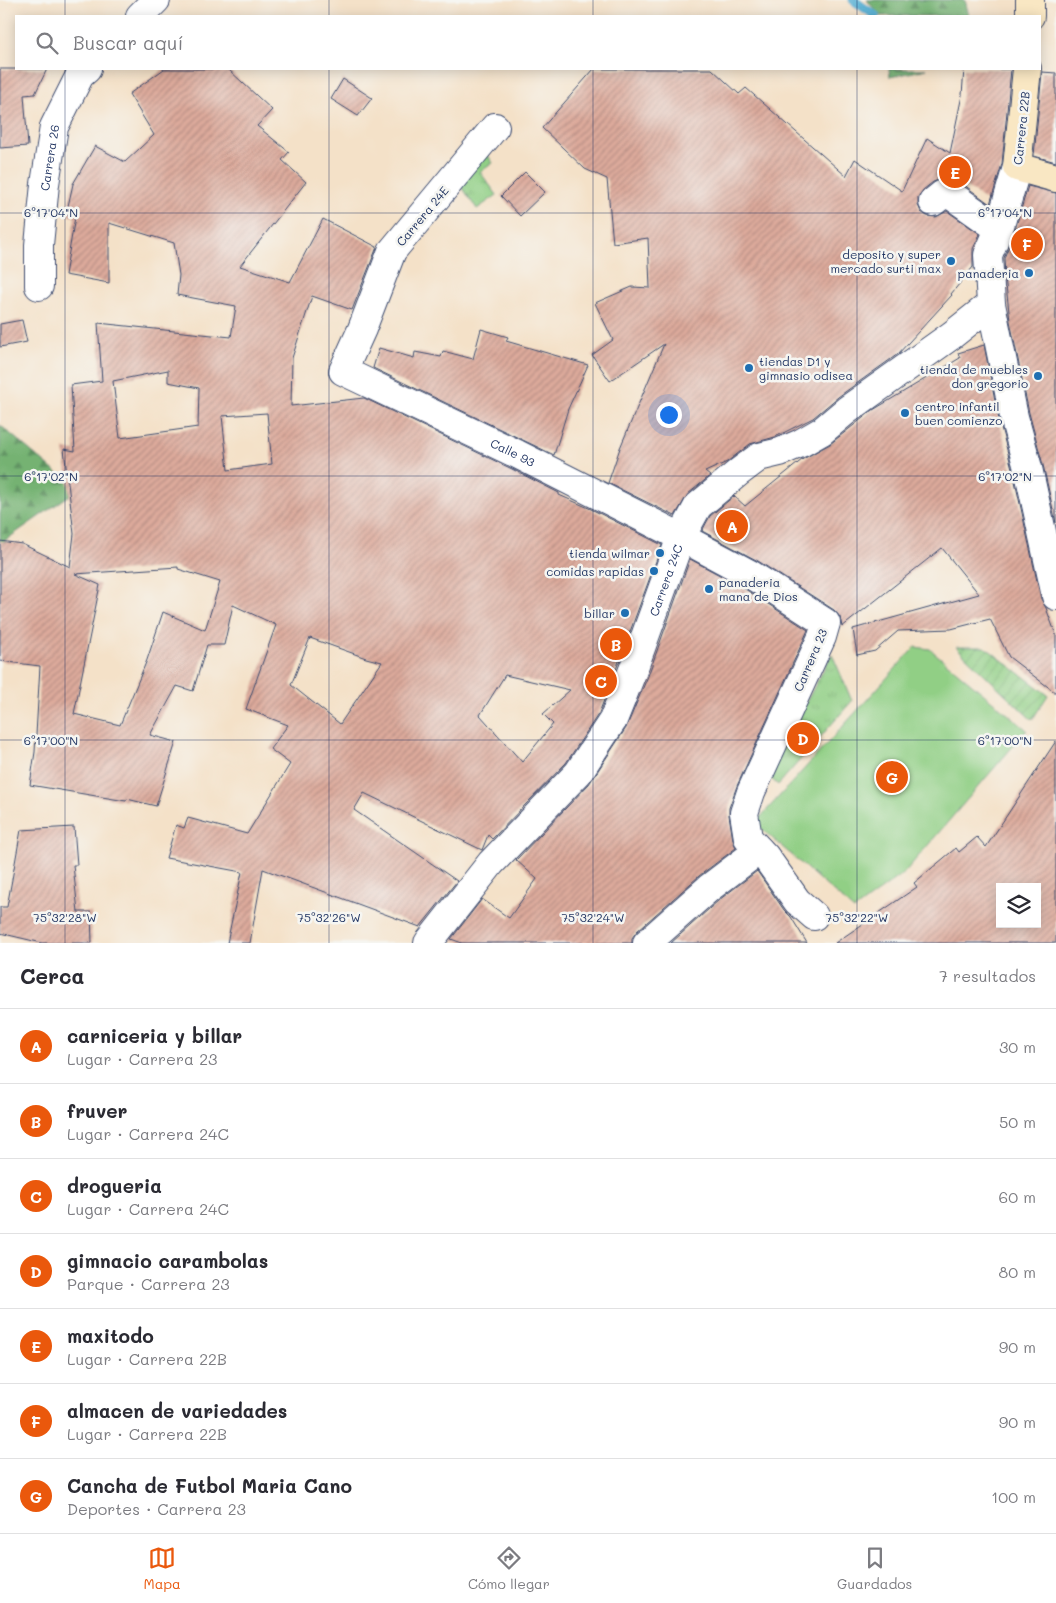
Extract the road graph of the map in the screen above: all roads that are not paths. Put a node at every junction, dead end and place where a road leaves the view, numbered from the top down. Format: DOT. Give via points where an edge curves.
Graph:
graph roads {
  1 [pos="156,0"];
  2 [pos="1030,0"];
  3 [pos="141,15"];
  4 [pos="1030,15"];
  5 [pos="86,70"];
  6 [pos="1027,70"];
  7 [pos="495,127"];
  8 [pos="1017,167"];
  9 [pos="1056,178"];
  10 [pos="933,202"];
  11 [pos="999,230"];
  12 [pos="39,286"];
  13 [pos="991,304"];
  14 [pos="343,370"];
  15 [pos="682,537"];
  16 [pos="1056,596"];
  17 [pos="759,850"];
  18 [pos="814,916"];
  19 [pos="428,943"];
  20 [pos="647,943"];
  1 -- 3 [label="street"];
  2 -- 4 [label="street"];
  5 -- 12 [label="street, Carrera 26" via="80,75 54,127 39,245"];
  6 -- 8 [label="street, Carrera 22B"];
  7 -- 14 [label="street, Carrera 24E" via="392,251"];
  8 -- 9 [label="street"];
  8 -- 11 [label="street, Carrera 22B"];
  10 -- 11 [label="street" via="943,194 951,195"];
  11 -- 13 [label="street, Carrera 22B" via="988,255"];
  13 -- 15 [label="street, Carrera 24C" via="822,431 780,452 759,457 739,472 698,506"];
  13 -- 16 [label="street, Carrera 22B"];
  14 -- 15 [label="street, Calle 93"];
  15 -- 17 [label="street, Carrera 23" via="750,574 826,623 744,813 748,838"];
  15 -- 19 [label="street, Carrera 24C" via="613,720 578,773 491,864"];
  17 -- 18 [label="street, Carrera 23" via="797,901"];
  17 -- 20 [label="street" via="709,888"];
}
